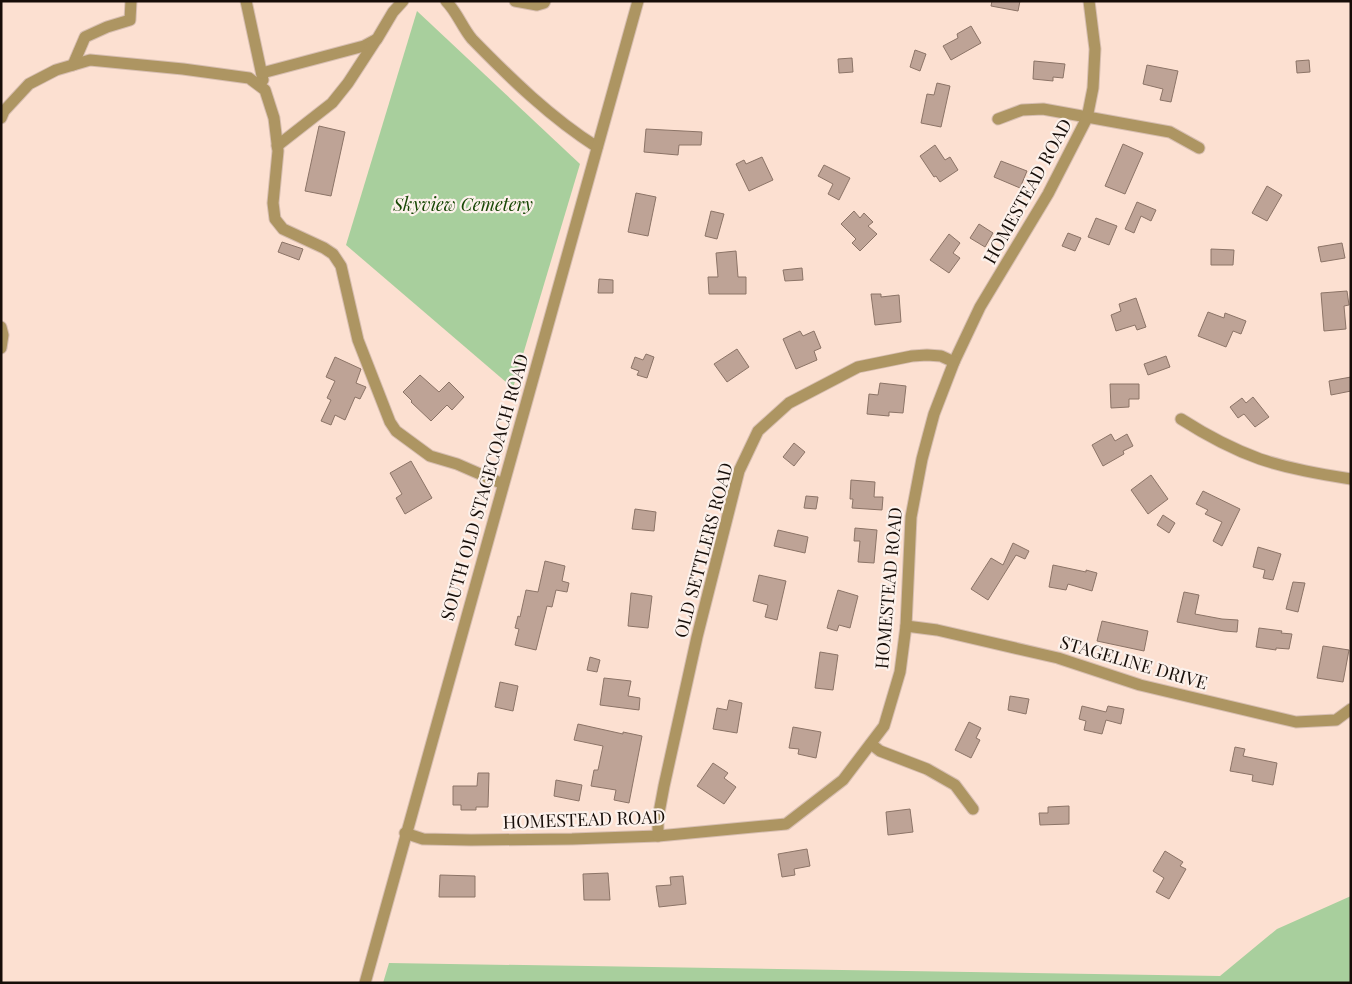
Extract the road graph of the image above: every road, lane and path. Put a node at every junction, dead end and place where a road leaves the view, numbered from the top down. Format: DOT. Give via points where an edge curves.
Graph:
graph roads {
  1 [pos="132,1"];
  2 [pos="246,1"];
  3 [pos="403,1"];
  4 [pos="446,1"];
  5 [pos="515,1"];
  6 [pos="545,1"];
  7 [pos="638,1"];
  8 [pos="1089,1"];
  9 [pos="377,39"];
  10 [pos="73,65"];
  11 [pos="262,73"];
  12 [pos="265,90"];
  13 [pos="1,118"];
  14 [pos="1087,118"];
  15 [pos="998,119"];
  16 [pos="277,146"];
  17 [pos="597,147"];
  18 [pos="1199,148"];
  19 [pos="1,327"];
  20 [pos="1,348"];
  21 [pos="954,362"];
  22 [pos="1181,419"];
  23 [pos="1351,479"];
  24 [pos="503,484"];
  25 [pos="906,626"];
  26 [pos="1351,709"];
  27 [pos="871,744"];
  28 [pos="973,809"];
  29 [pos="405,833"];
  30 [pos="658,836"];
  31 [pos="364,983"];
  1 -- 10 [label="street" via="130,20 85,37"];
  2 -- 11 [label="street"];
  3 -- 9 [label="street"];
  4 -- 17 [label="street" via="470,36 527,92 573,132"];
  5 -- 6 [label="street" via="537,5"];
  7 -- 17 [label="street, SOUTH OLD STAGECOACH ROAD"];
  8 -- 14 [label="street, HOMESTEAD ROAD" via="1095,49 1093,88"];
  9 -- 11 [label="street" via="364,46"];
  9 -- 16 [label="street" via="332,103"];
  10 -- 12 [label="street" via="90,60 183,69 249,78"];
  10 -- 13 [label="street" via="29,84"];
  11 -- 12 [label="street"];
  12 -- 16 [label="street" via="274,118"];
  14 -- 15 [label="street" via="1043,109 1022,110"];
  14 -- 18 [label="street" via="1170,132"];
  14 -- 21 [label="street, HOMESTEAD ROAD" via="1048,194 980,307"];
  16 -- 24 [label="street" via="274,219 283,229 324,248 338,260 358,340 396,431 430,456"];
  17 -- 24 [label="street, SOUTH OLD STAGECOACH ROAD"];
  19 -- 20 [label="street"];
  21 -- 25 [label="street, HOMESTEAD ROAD" via="934,414 911,517"];
  21 -- 30 [label="street, OLD SETTLERS ROAD" via="941,356 927,355 858,367 789,403 758,431 739,471 697,637 664,786"];
  22 -- 23 [label="street" via="1260,459"];
  24 -- 29 [label="street, SOUTH OLD STAGECOACH ROAD"];
  25 -- 26 [label="street, STAGELINE DRIVE" via="1058,658 1140,685 1296,722 1336,720"];
  25 -- 27 [label="street, HOMESTEAD ROAD" via="900,672 884,726"];
  27 -- 28 [label="street" via="955,785"];
  27 -- 30 [label="street, HOMESTEAD ROAD" via="843,780 786,824"];
  29 -- 30 [label="street, HOMESTEAD ROAD" via="423,839 471,840"];
  29 -- 31 [label="street, SOUTH OLD STAGECOACH ROAD"];
}
